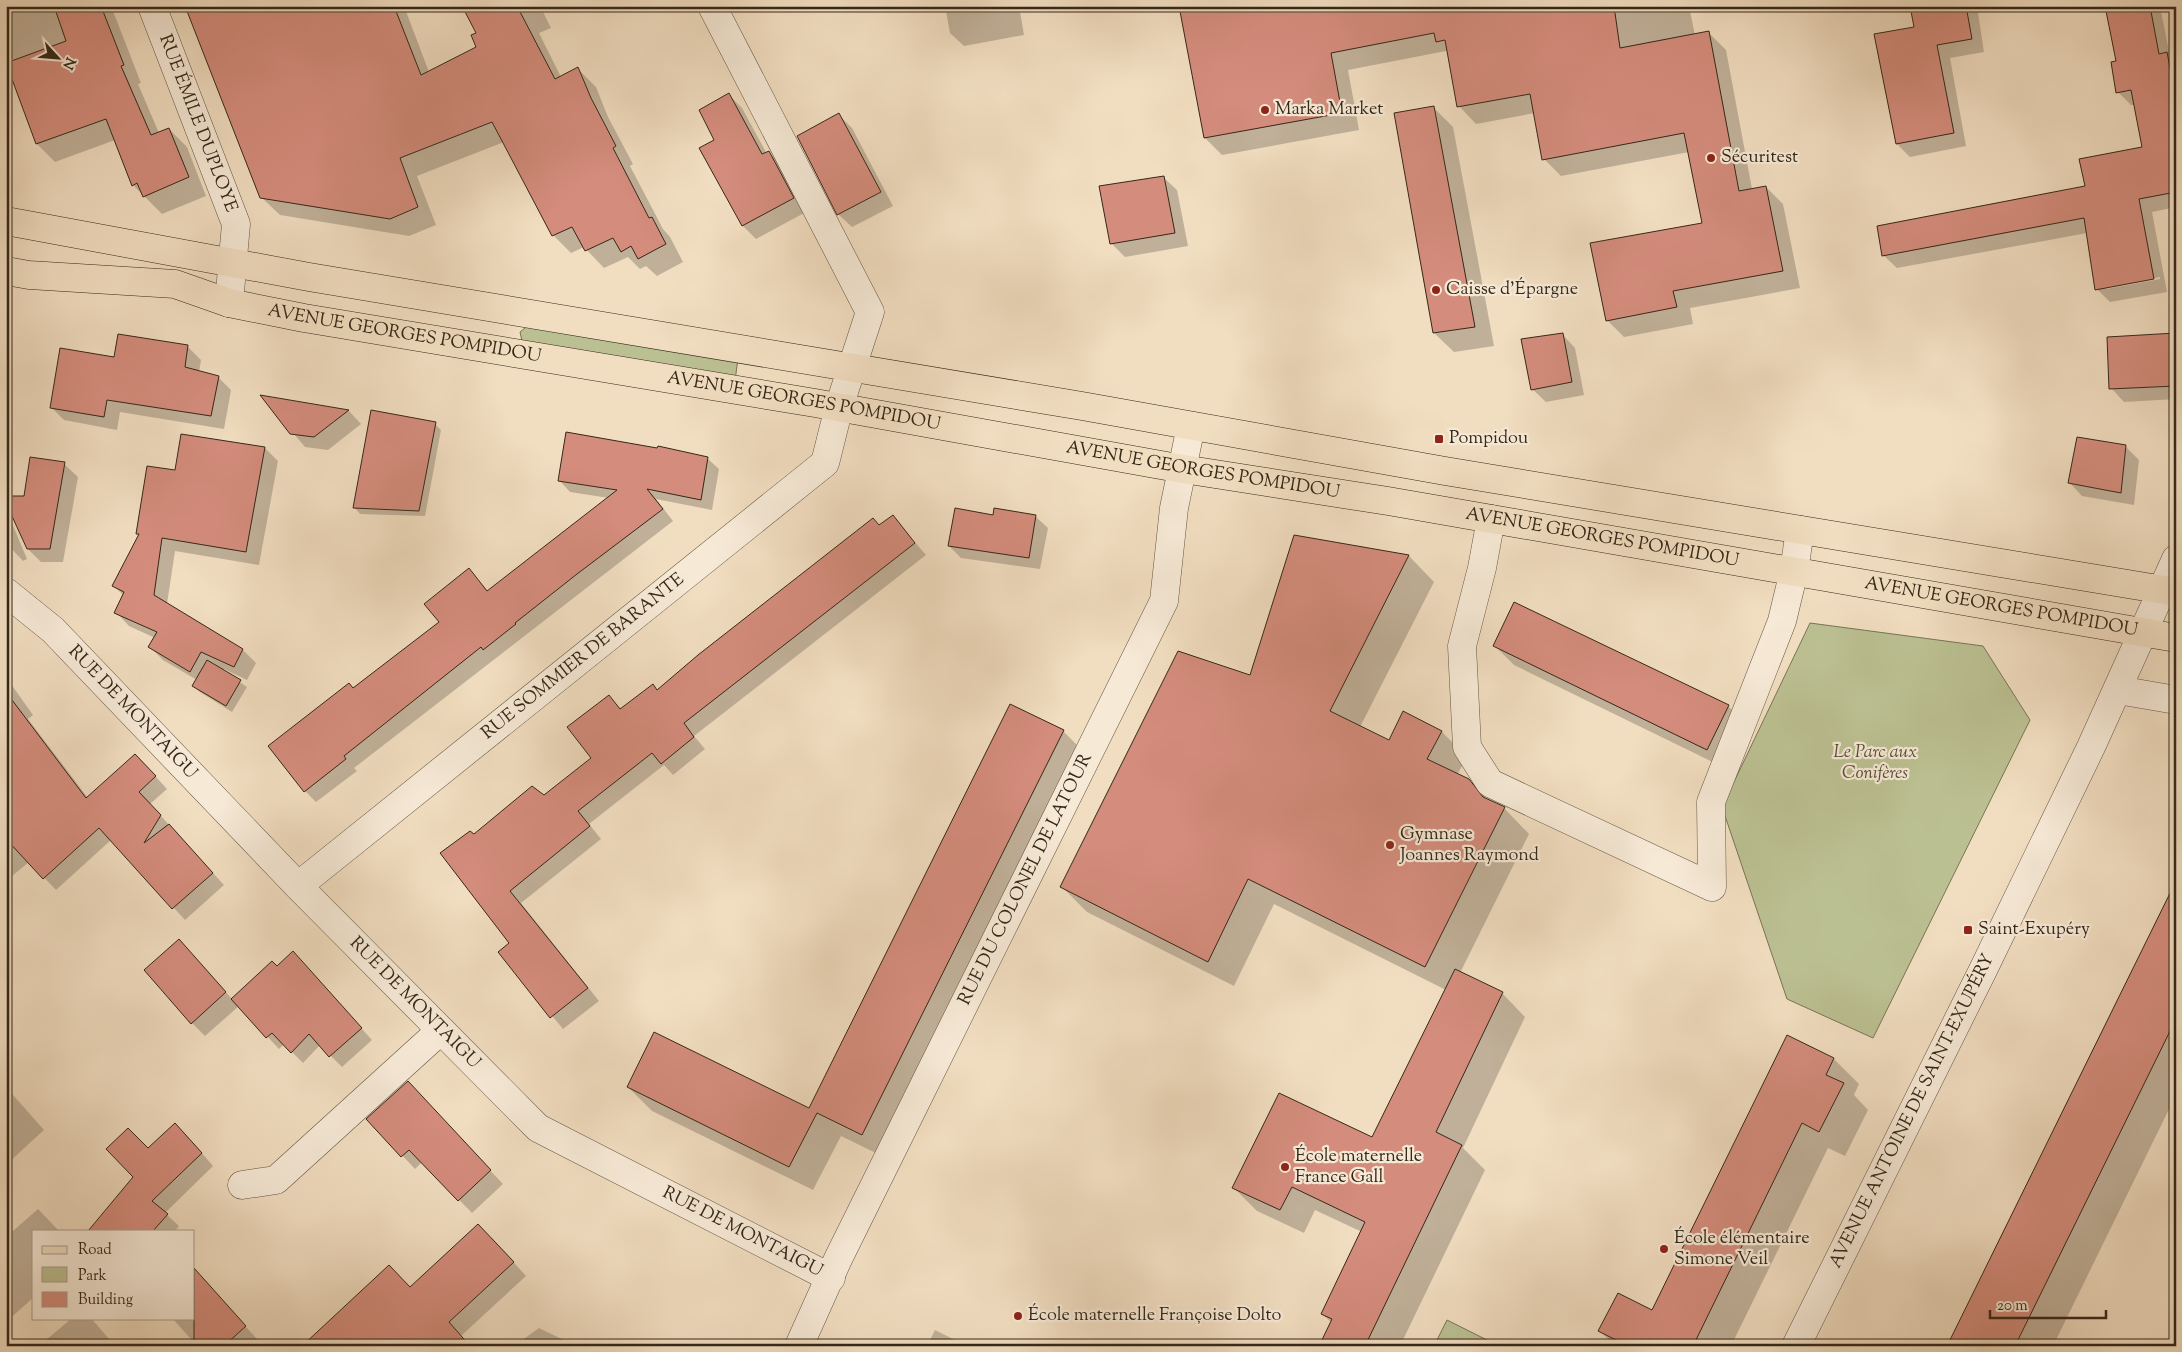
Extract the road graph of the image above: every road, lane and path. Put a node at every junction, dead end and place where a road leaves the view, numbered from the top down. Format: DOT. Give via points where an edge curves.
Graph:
graph roads {
  1 [pos="152,6"];
  2 [pos="712,6"];
  3 [pos="6,221"];
  4 [pos="233,262"];
  5 [pos="6,271"];
  6 [pos="229,303"];
  7 [pos="851,368"];
  8 [pos="839,407"];
  9 [pos="1191,426"];
  10 [pos="1183,469"];
  11 [pos="1491,519"];
  12 [pos="1800,530"];
  13 [pos="2176,559"];
  14 [pos="1794,571"];
  15 [pos="2169,591"];
  16 [pos="6,592"];
  17 [pos="2176,629"];
  18 [pos="2144,631"];
  19 [pos="2176,638"];
  20 [pos="2118,690"];
  21 [pos="2176,700"];
  22 [pos="298,886"];
  23 [pos="440,1030"];
  24 [pos="242,1186"];
  25 [pos="830,1278"];
  26 [pos="800,1346"];
  27 [pos="1796,1346"];
  1 -- 4 [label="street, RUE ÉMILE DUPLOYE" via="236,224"];
  2 -- 7 [label="street, RUE SOMMIER DE BARANTE" via="870,312"];
  3 -- 4 [label="main road"];
  4 -- 6 [label="street, RUE ÉMILE DUPLOYE"];
  4 -- 7 [label="main road"];
  5 -- 6 [label="main road, AVENUE GEORGES POMPIDOU" via="175,284"];
  6 -- 8 [label="main road, AVENUE GEORGES POMPIDOU"];
  7 -- 8 [label="street, RUE SOMMIER DE BARANTE"];
  7 -- 9 [label="main road"];
  8 -- 10 [label="main road, AVENUE GEORGES POMPIDOU"];
  8 -- 22 [label="street, RUE SOMMIER DE BARANTE" via="825,463"];
  9 -- 10 [label="street, RUE DU COLONEL DE LATOUR"];
  9 -- 12 [label="main road"];
  10 -- 11 [label="main road, AVENUE GEORGES POMPIDOU"];
  10 -- 25 [label="street, RUE DU COLONEL DE LATOUR" via="1174,508 1164,601"];
  11 -- 14 [label="main road, AVENUE GEORGES POMPIDOU"];
  11 -- 14 [label="street" via="1462,646 1467,747 1490,783 1712,887 1711,802 1782,621"];
  12 -- 14 [label="street"];
  12 -- 15 [label="main road"];
  13 -- 15 [label="street, AVENUE ANTOINE DE SAINT-EXUPÉRY"];
  14 -- 18 [label="main road, AVENUE GEORGES POMPIDOU"];
  15 -- 18 [label="street, AVENUE ANTOINE DE SAINT-EXUPÉRY"];
  16 -- 22 [label="street, RUE DE MONTAIGU" via="53,630"];
  17 -- 18 [label="main road"];
  18 -- 19 [label="main road, AVENUE GEORGES POMPIDOU"];
  18 -- 20 [label="street, AVENUE ANTOINE DE SAINT-EXUPÉRY"];
  20 -- 21 [label="street"];
  20 -- 27 [label="street, AVENUE ANTOINE DE SAINT-EXUPÉRY" via="1988,961"];
  22 -- 23 [label="street, RUE DE MONTAIGU"];
  23 -- 24 [label="street" via="276,1180"];
  23 -- 25 [label="street, RUE DE MONTAIGU" via="538,1128"];
  25 -- 26 [label="street, RUE DE MONTAIGU"];
}
